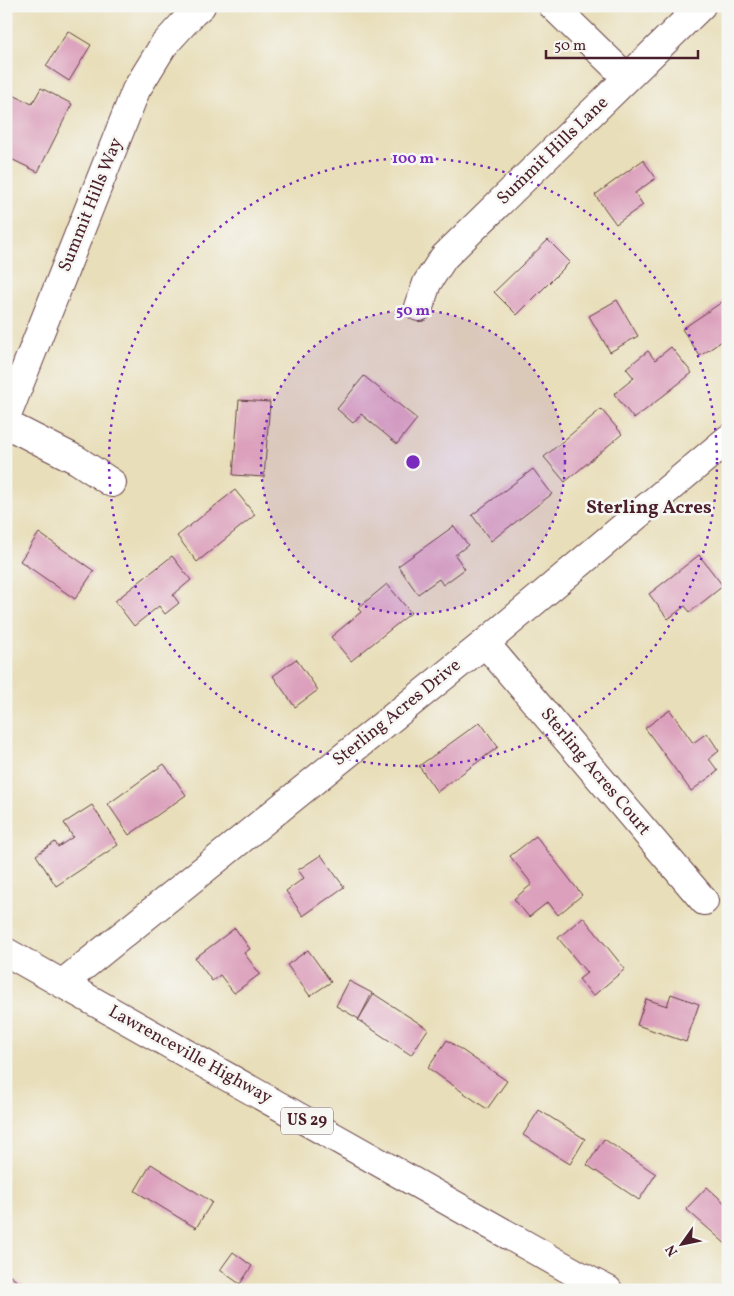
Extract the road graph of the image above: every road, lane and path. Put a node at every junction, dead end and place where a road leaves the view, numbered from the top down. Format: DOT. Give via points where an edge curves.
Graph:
graph roads {
  1 [pos="201,6"];
  2 [pos="553,6"];
  3 [pos="701,6"];
  4 [pos="627,78"];
  5 [pos="420,307"];
  6 [pos="6,418"];
  7 [pos="6,424"];
  8 [pos="728,439"];
  9 [pos="112,483"];
  10 [pos="485,642"];
  11 [pos="704,901"];
  12 [pos="6,952"];
  13 [pos="63,983"];
  14 [pos="608,1290"];
  1 -- 6 [label="street, Summit Hills Way" via="163,46 136,90"];
  2 -- 4 [label="street"];
  3 -- 4 [label="street, Summit Hills Lane"];
  4 -- 5 [label="street, Summit Hills Lane" via="444,258 427,283"];
  7 -- 9 [label="street" via="77,460"];
  8 -- 10 [label="street, Sterling Acres Drive"];
  10 -- 11 [label="street, Sterling Acres Court"];
  10 -- 13 [label="street, Sterling Acres Drive"];
  12 -- 13 [label="street, Lawrenceville Highway / US 29"];
  13 -- 14 [label="street, Lawrenceville Highway / US 29"];
}
